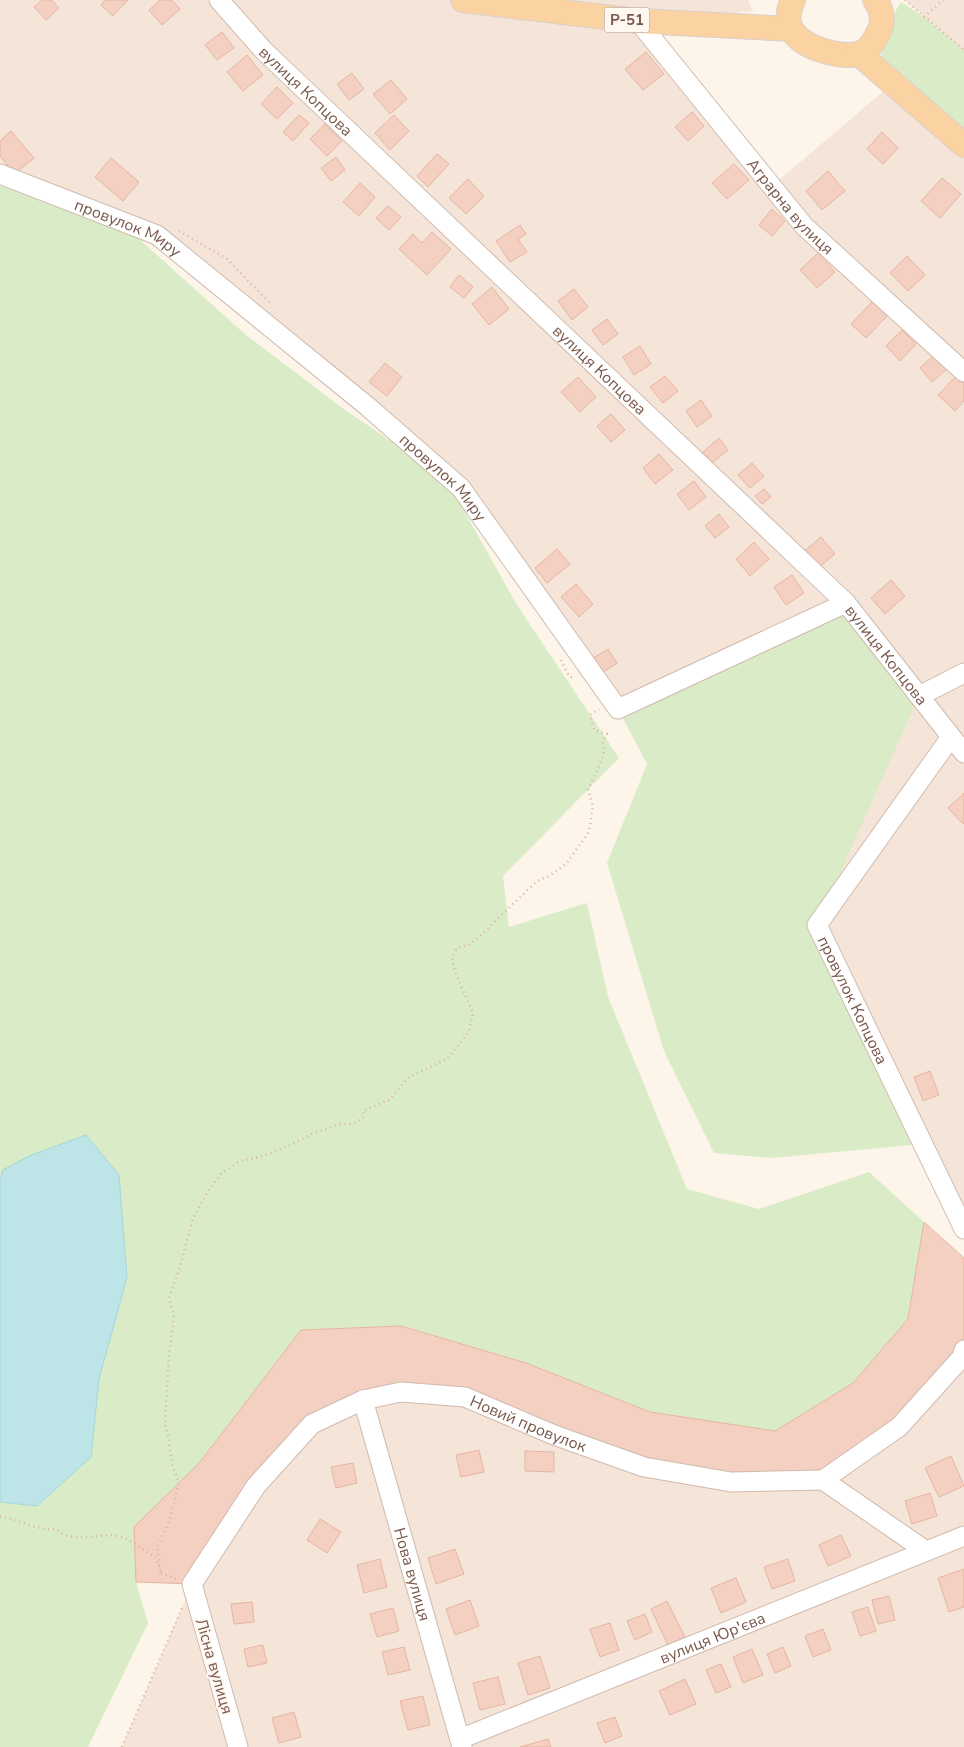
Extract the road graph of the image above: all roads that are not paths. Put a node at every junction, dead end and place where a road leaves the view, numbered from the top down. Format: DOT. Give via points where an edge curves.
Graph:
graph roads {
  1 [pos="219,0"];
  2 [pos="463,0"];
  3 [pos="792,0"];
  4 [pos="880,2"];
  5 [pos="638,21"];
  6 [pos="791,29"];
  7 [pos="859,54"];
  8 [pos="964,145"];
  9 [pos="0,174"];
  10 [pos="964,372"];
  11 [pos="846,603"];
  12 [pos="964,673"];
  13 [pos="919,696"];
  14 [pos="952,737"];
  15 [pos="964,753"];
  16 [pos="964,1229"];
  17 [pos="964,1350"];
  18 [pos="363,1400"];
  19 [pos="823,1480"];
  20 [pos="964,1536"];
  21 [pos="926,1551"];
  22 [pos="192,1584"];
  23 [pos="461,1743"];
  24 [pos="238,1747"];
  1 -- 11 [label="street, вулиця Копцова" via="271,57"];
  2 -- 5 [label="main road, Р-51"];
  3 -- 6 [label="main road" via="788,10"];
  4 -- 7 [label="main road" via="882,25 874,43"];
  5 -- 6 [label="main road, Р-51"];
  5 -- 10 [label="street, Аграрна вулиця" via="804,226"];
  6 -- 7 [label="main road" via="804,43 820,50"];
  7 -- 8 [label="main road"];
  9 -- 11 [label="street, провулок Миру" via="157,235 375,412 461,488 618,709"];
  11 -- 13 [label="street, вулиця Копцова"];
  12 -- 13 [label="street"];
  13 -- 14 [label="street, вулиця Копцова"];
  14 -- 15 [label="street, вулиця Копцова"];
  14 -- 16 [label="street, провулок Копцова" via="817,925"];
  17 -- 19 [label="street" via="962,1357 899,1427"];
  18 -- 19 [label="street, Новий провулок" via="401,1392 465,1397 554,1435 644,1467 731,1482"];
  18 -- 22 [label="street, Новий провулок" via="312,1424 256,1486"];
  18 -- 23 [label="street, Нова вулиця"];
  19 -- 21 [label="street"];
  20 -- 21 [label="street, вулиця Юр'єва"];
  21 -- 23 [label="street, вулиця Юр'єва"];
  22 -- 24 [label="street, Лісна вулиця"];
}
